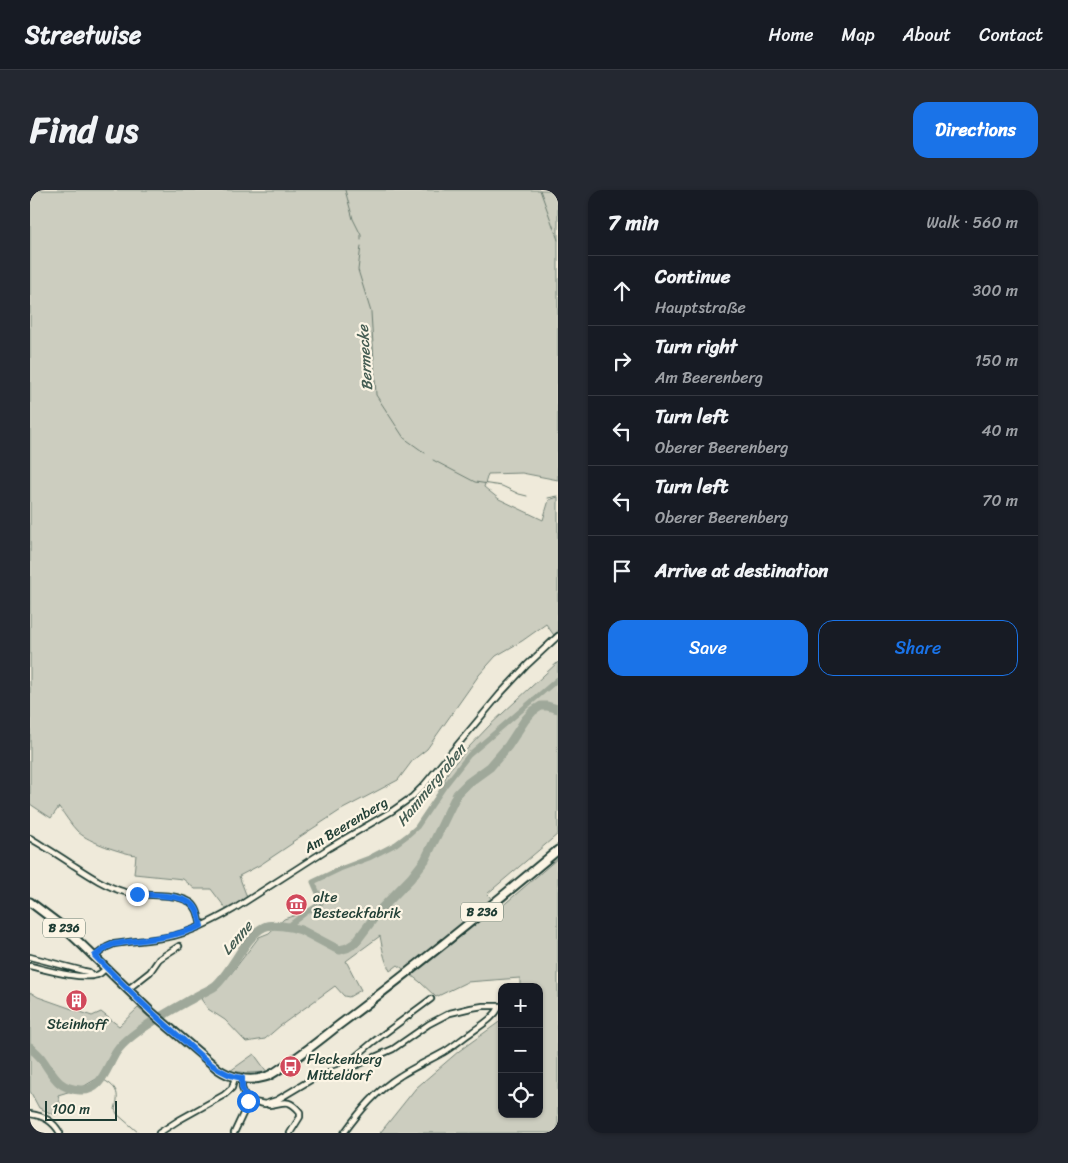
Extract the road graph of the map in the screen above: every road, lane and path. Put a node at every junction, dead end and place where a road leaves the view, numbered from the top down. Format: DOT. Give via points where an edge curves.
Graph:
graph roads {
  1 [pos="558,636"];
  2 [pos="30,838"];
  3 [pos="558,850"];
  4 [pos="30,902"];
  5 [pos="201,926"];
  6 [pos="178,947"];
  7 [pos="95,956"];
  8 [pos="30,957"];
  9 [pos="30,966"];
  10 [pos="106,968"];
  11 [pos="93,976"];
  12 [pos="127,990"];
  13 [pos="431,999"];
  14 [pos="498,1006"];
  15 [pos="498,1010"];
  16 [pos="341,1069"];
  17 [pos="239,1078"];
  18 [pos="248,1101"];
  19 [pos="265,1104"];
  20 [pos="30,1114"];
  21 [pos="60,1133"];
  22 [pos="159,1133"];
  23 [pos="234,1133"];
  24 [pos="290,1133"];
  25 [pos="344,1133"];
  1 -- 5 [label="street, Am Beerenberg" via="500,694 409,799 234,909"];
  2 -- 5 [label="street" via="119,890 190,902 197,910"];
  3 -- 17 [label="main road, B 236" via="316,1044 276,1072 262,1078"];
  4 -- 7 [label="main road, B 236"];
  5 -- 7 [label="street, Am Beerenberg" via="172,936 114,944"];
  6 -- 12 [label="street"];
  7 -- 10 [label="main road, B 236"];
  8 -- 11 [label="street" via="89,972"];
  9 -- 11 [label="street"];
  10 -- 11 [label="street"];
  10 -- 12 [label="main road, B 236"];
  12 -- 17 [label="main road, B 236" via="218,1069"];
  13 -- 16 [label="street"];
  14 -- 16 [label="street" via="470,1008 450,1014 429,1024 393,1050"];
  15 -- 25 [label="street" via="491,1019 444,1052 389,1083 362,1109"];
  16 -- 19 [label="street" via="314,1078"];
  17 -- 18 [label="street"];
  17 -- 22 [label="street" via="224,1095"];
  18 -- 19 [label="street"];
  18 -- 23 [label="street"];
  19 -- 24 [label="street" via="284,1102 300,1112"];
  20 -- 21 [label="street" via="51,1121"];
}
